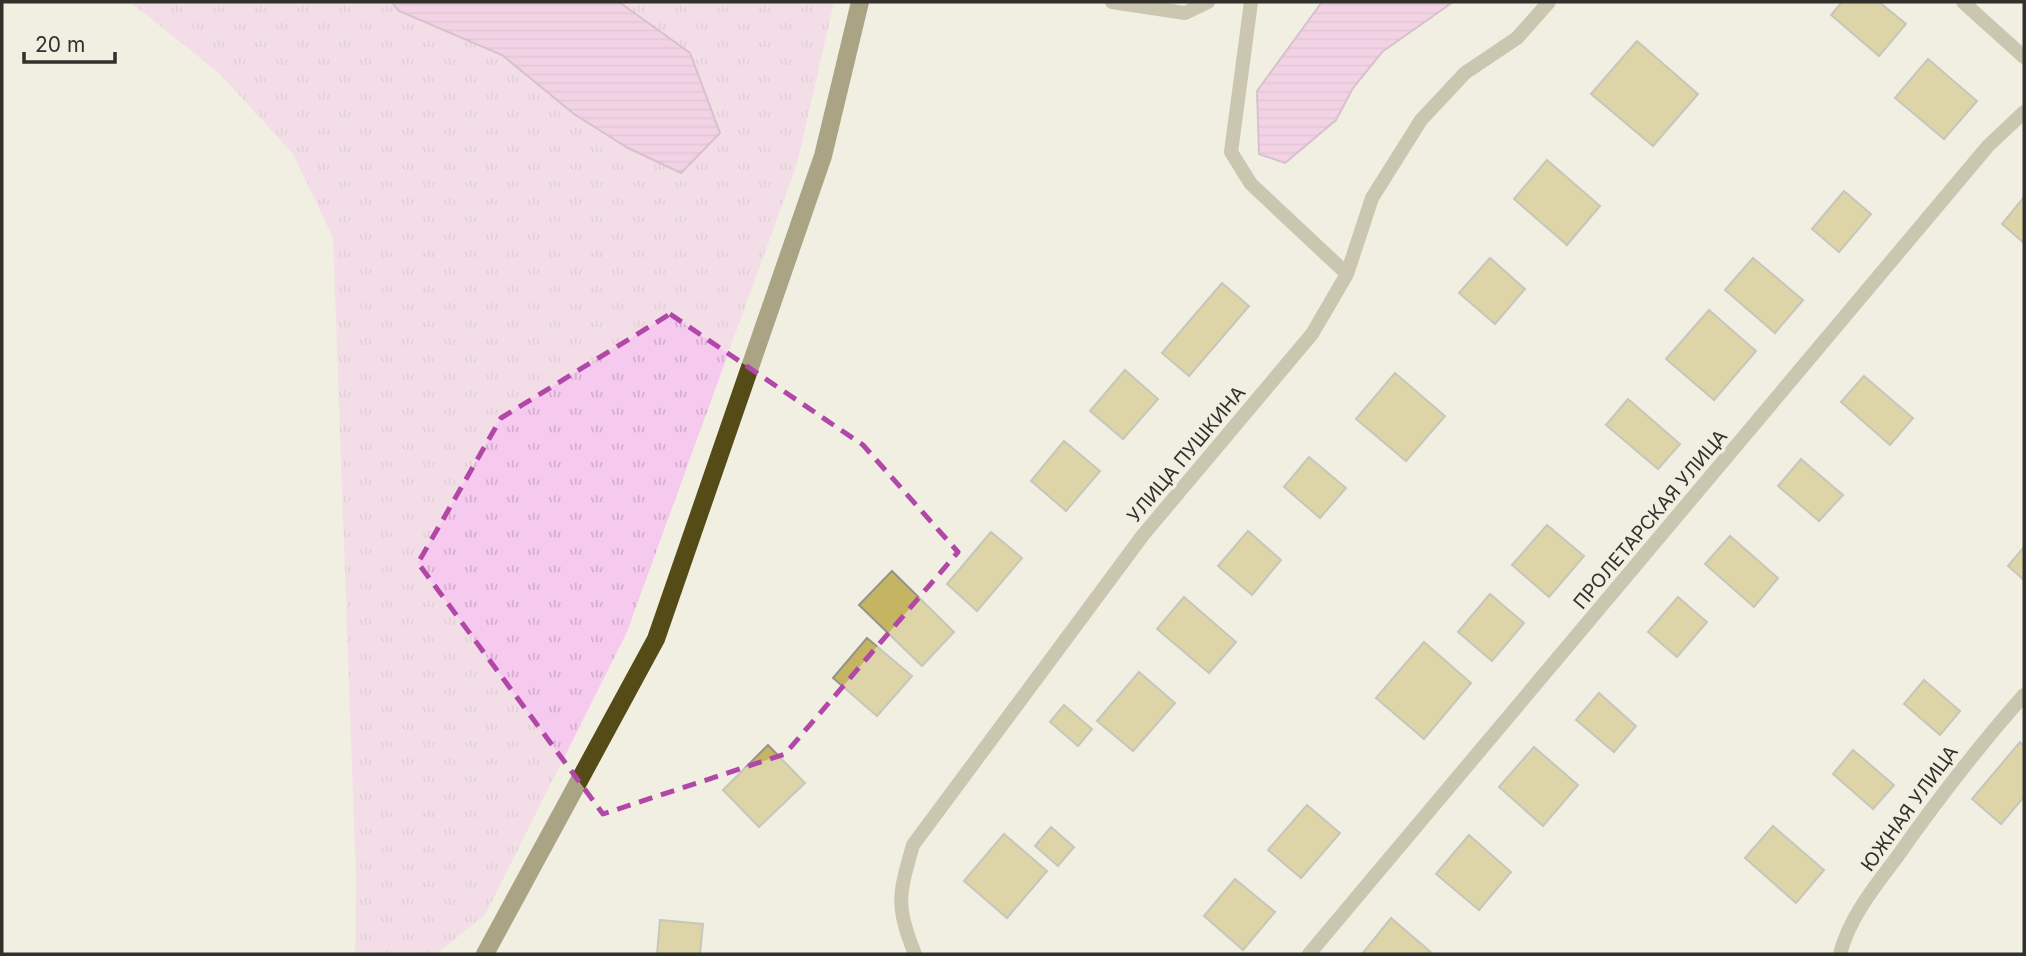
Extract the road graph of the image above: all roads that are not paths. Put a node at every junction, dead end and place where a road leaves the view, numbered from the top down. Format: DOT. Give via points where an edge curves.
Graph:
graph roads {
  1 [pos="860,2"];
  2 [pos="1112,2"];
  3 [pos="1208,2"];
  4 [pos="1251,2"];
  5 [pos="1549,2"];
  6 [pos="1963,2"];
  7 [pos="2024,57"];
  8 [pos="2024,111"];
  9 [pos="1347,274"];
  10 [pos="2024,695"];
  11 [pos="485,954"];
  12 [pos="915,954"];
  13 [pos="1309,954"];
  14 [pos="1840,954"];
  1 -- 11 [label="main road" via="823,156 656,639"];
  2 -- 3 [label="street" via="1185,13"];
  4 -- 9 [label="street" via="1231,152 1251,184"];
  5 -- 9 [label="street, УЛИЦА ПУШКИНА" via="1517,38 1465,73 1421,120 1372,198"];
  6 -- 7 [label="street"];
  8 -- 13 [label="street, ПРОЛЕТАРСКАЯ УЛИЦА" via="1988,146"];
  9 -- 12 [label="street, УЛИЦА ПУШКИНА" via="1312,334 1143,535 913,845 900,890 901,922"];
  10 -- 14 [label="street, ЮЖНАЯ УЛИЦА" via="1964,763 1872,890"];
}
